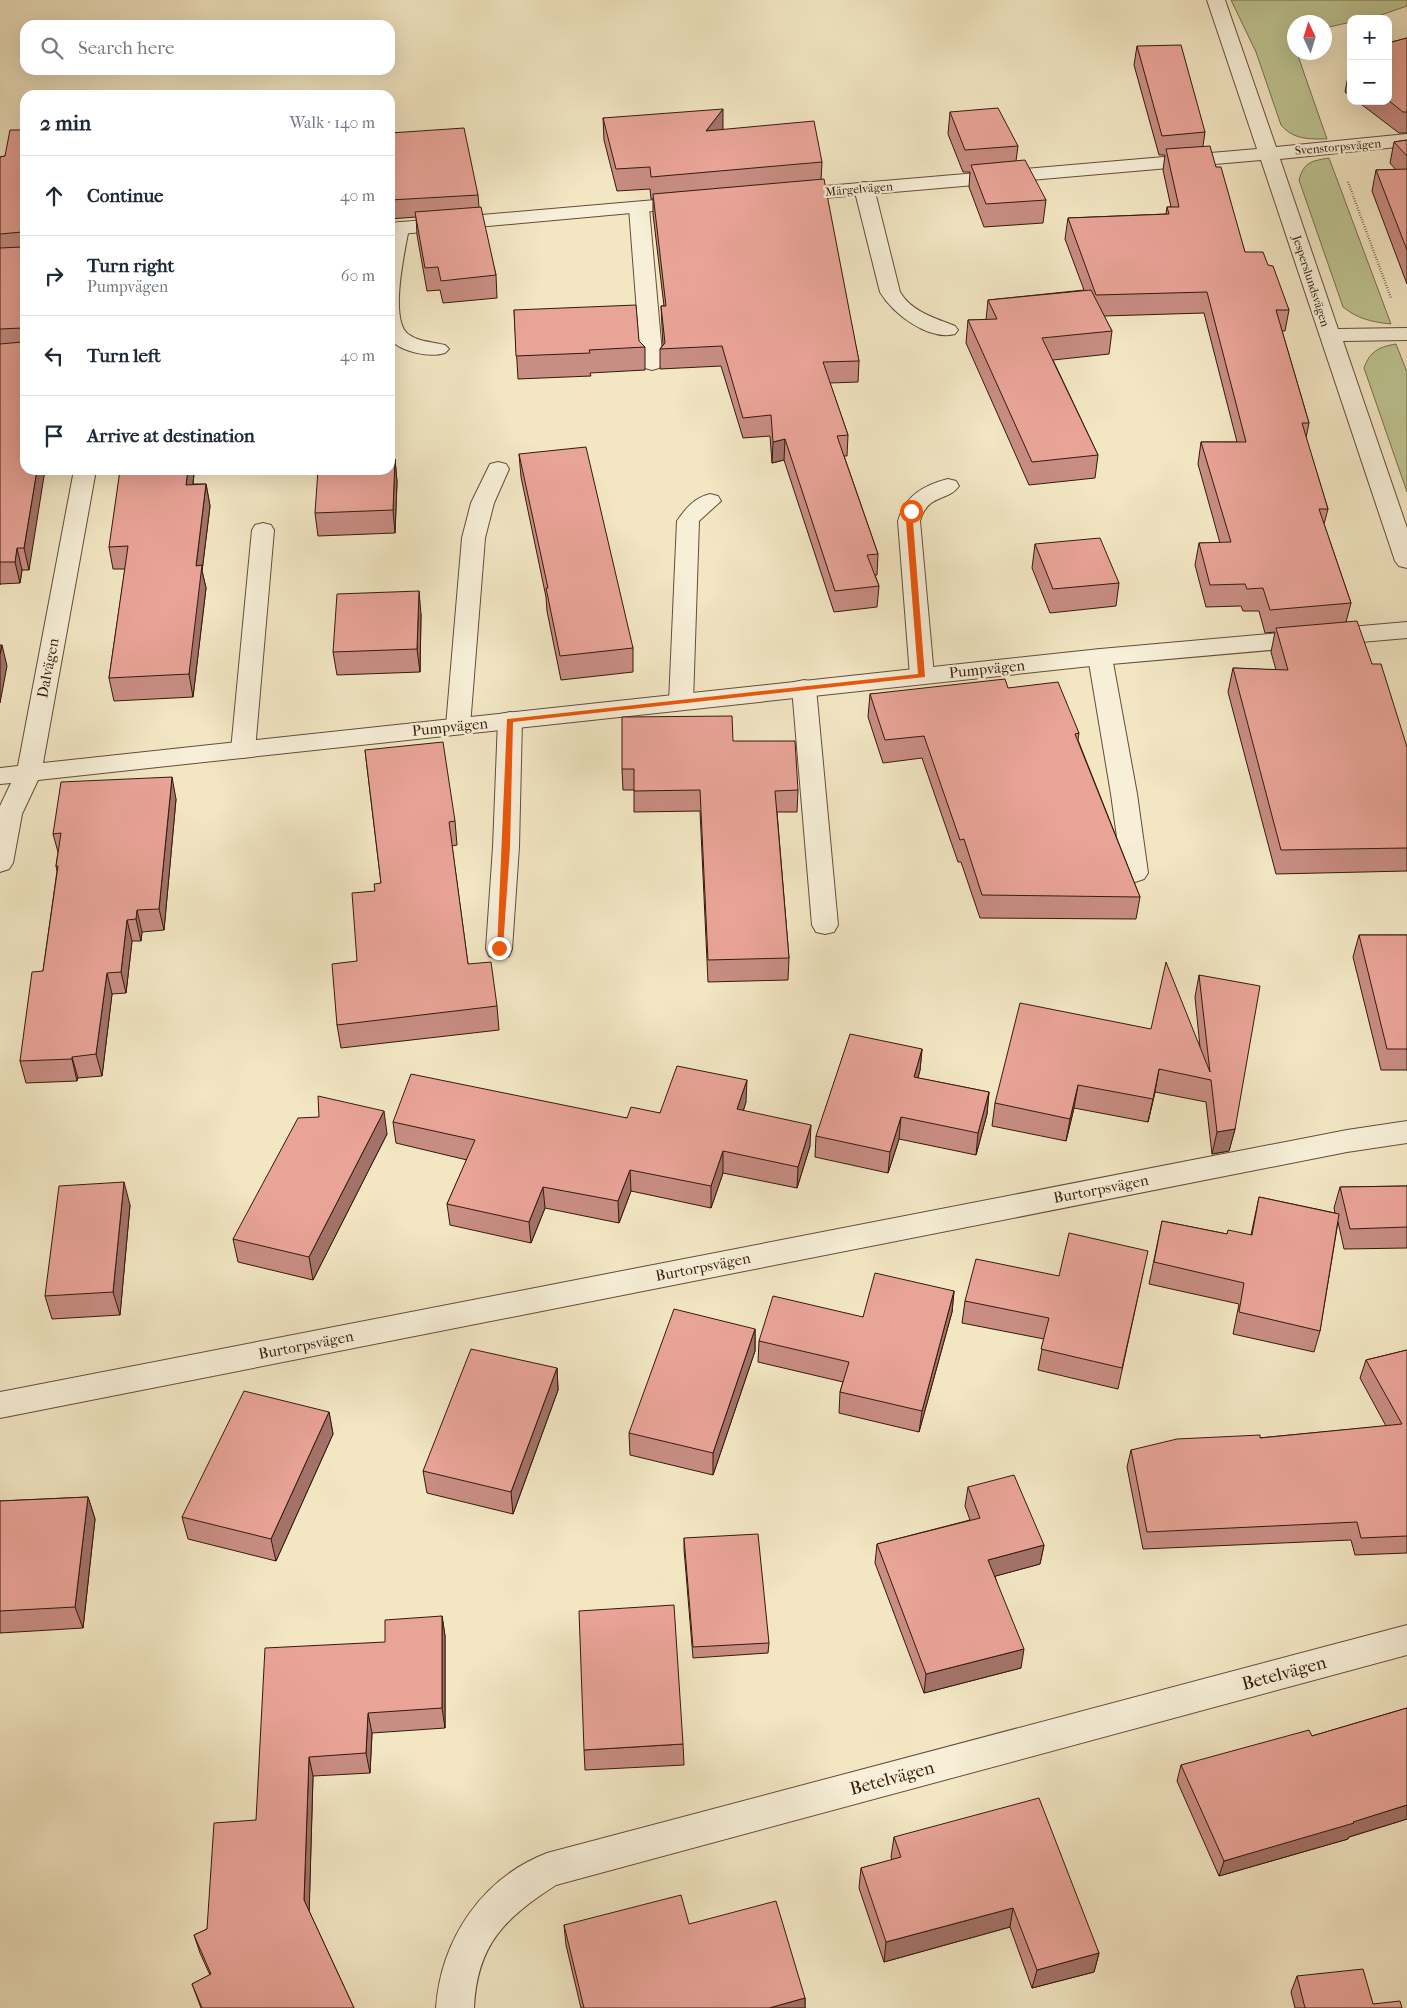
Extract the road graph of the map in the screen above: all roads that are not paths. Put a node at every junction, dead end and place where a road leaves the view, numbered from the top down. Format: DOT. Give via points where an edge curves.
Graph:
graph roads {
  1 [pos="1216,0"];
  2 [pos="1407,140"];
  3 [pos="1269,154"];
  4 [pos="864,188"];
  5 [pos="776,196"];
  6 [pos="708,202"];
  7 [pos="639,208"];
  8 [pos="395,228"];
  9 [pos="948,330"];
  10 [pos="395,332"];
  11 [pos="1406,334"];
  12 [pos="1329,336"];
  13 [pos="438,348"];
  14 [pos="652,364"];
  15 [pos="498,469"];
  16 [pos="84,475"];
  17 [pos="948,486"];
  18 [pos="710,501"];
  19 [pos="263,530"];
  20 [pos="1407,561"];
  21 [pos="1407,630"];
  22 [pos="1100,657"];
  23 [pos="922,676"];
  24 [pos="804,688"];
  25 [pos="682,702"];
  26 [pos="510,720"];
  27 [pos="458,726"];
  28 [pos="243,750"];
  29 [pos="29,773"];
  30 [pos="0,776"];
  31 [pos="0,863"];
  32 [pos="1136,874"];
  33 [pos="825,926"];
  34 [pos="499,948"];
  35 [pos="1407,1132"];
  36 [pos="0,1406"];
  37 [pos="1407,1640"];
  38 [pos="455,2008"];
  1 -- 3 [label="street, Jesperslundsvägen"];
  2 -- 3 [label="street, Svenstorpsvägen"];
  3 -- 4 [label="street, Märgelvägen"];
  3 -- 12 [label="street, Jesperslundsvägen"];
  4 -- 5 [label="street, Märgelvägen"];
  4 -- 9 [label="street" via="895,301 914,316"];
  6 -- 7 [label="street"];
  7 -- 8 [label="street"];
  7 -- 14 [label="street"];
  10 -- 13 [label="street" via="408,342"];
  11 -- 12 [label="street"];
  12 -- 20 [label="street, Jesperslundsvägen"];
  15 -- 27 [label="street" via="485,490 472,543"];
  16 -- 29 [label="street, Dalvägen"];
  17 -- 23 [label="street" via="922,498 911,511 909,521"];
  18 -- 25 [label="street" via="696,510 688,521"];
  19 -- 28 [label="street"];
  21 -- 22 [label="street, Pumpvägen"];
  22 -- 23 [label="street, Pumpvägen"];
  22 -- 32 [label="street"];
  23 -- 24 [label="street, Pumpvägen"];
  24 -- 25 [label="street, Pumpvägen"];
  24 -- 33 [label="street"];
  25 -- 26 [label="street, Pumpvägen"];
  26 -- 27 [label="street, Pumpvägen"];
  26 -- 34 [label="street"];
  27 -- 28 [label="street, Pumpvägen"];
  28 -- 29 [label="street, Pumpvägen"];
  29 -- 30 [label="street, Pumpvägen"];
  29 -- 31 [label="street, Dalvägen" via="9,814"];
  35 -- 36 [label="street, Burtorpsvägen" via="1328,1144"];
  37 -- 38 [label="street, Betelvägen" via="547,1870 503,1900 472,1938 455,1986"];
}
